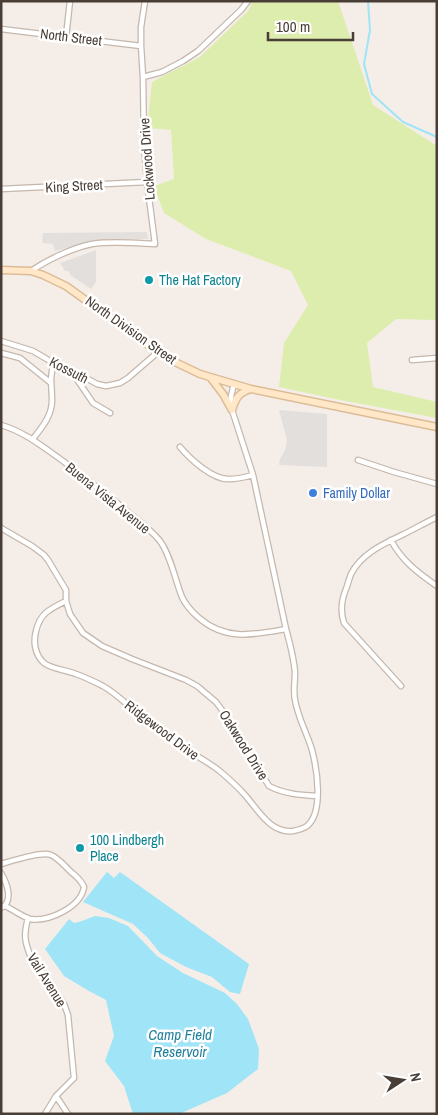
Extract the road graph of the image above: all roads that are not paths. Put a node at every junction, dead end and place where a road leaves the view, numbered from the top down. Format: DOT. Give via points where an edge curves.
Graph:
graph roads {
  1 [pos="70,1"];
  2 [pos="145,1"];
  3 [pos="248,1"];
  4 [pos="1,28"];
  5 [pos="66,37"];
  6 [pos="141,46"];
  7 [pos="143,77"];
  8 [pos="147,182"];
  9 [pos="1,189"];
  10 [pos="1,270"];
  11 [pos="31,271"];
  12 [pos="1,341"];
  13 [pos="158,352"];
  14 [pos="1,353"];
  15 [pos="437,358"];
  16 [pos="412,360"];
  17 [pos="54,364"];
  18 [pos="73,374"];
  19 [pos="210,377"];
  20 [pos="51,383"];
  21 [pos="234,384"];
  22 [pos="251,389"];
  23 [pos="232,410"];
  24 [pos="110,413"];
  25 [pos="1,425"];
  26 [pos="437,427"];
  27 [pos="32,439"];
  28 [pos="180,447"];
  29 [pos="358,460"];
  30 [pos="254,476"];
  31 [pos="437,484"];
  32 [pos="437,517"];
  33 [pos="1,528"];
  34 [pos="391,540"];
  35 [pos="437,586"];
  36 [pos="66,601"];
  37 [pos="286,629"];
  38 [pos="401,686"];
  39 [pos="317,796"];
  40 [pos="1,864"];
  41 [pos="1,873"];
  42 [pos="3,907"];
  43 [pos="28,918"];
  44 [pos="56,1096"];
  45 [pos="45,1114"];
  46 [pos="68,1114"];
  1 -- 5 [label="street"];
  2 -- 6 [label="street, Lockwood Drive"];
  3 -- 7 [label="street" via="198,51 162,72"];
  4 -- 5 [label="street, North Street"];
  5 -- 6 [label="street, North Street"];
  6 -- 7 [label="street, Lockwood Drive"];
  7 -- 8 [label="street, Lockwood Drive"];
  8 -- 9 [label="street, King Street"];
  8 -- 11 [label="street, Lockwood Drive" via="154,244 92,244"];
  10 -- 11 [label="street, North Division Street"];
  11 -- 13 [label="street, North Division Street" via="66,286"];
  12 -- 17 [label="street, Kossuth" via="33,351"];
  13 -- 18 [label="street, Kossuth" via="128,378 106,386"];
  13 -- 19 [label="street, North Division Street"];
  14 -- 20 [label="street" via="20,358"];
  15 -- 16 [label="street"];
  17 -- 18 [label="street, Kossuth"];
  17 -- 20 [label="street" via="50,373"];
  18 -- 24 [label="street" via="93,403"];
  19 -- 21 [label="street, North Division Street"];
  19 -- 23 [label="street"];
  20 -- 27 [label="street" via="52,401 48,418"];
  21 -- 22 [label="street, North Division Street"];
  21 -- 23 [label="street"];
  22 -- 23 [label="street" via="237,397"];
  22 -- 26 [label="street, North Division Street"];
  23 -- 30 [label="street"];
  25 -- 27 [label="street"];
  27 -- 37 [label="street, Buena Vista Avenue" via="148,528 165,549 183,600 205,622 228,633"];
  28 -- 30 [label="street" via="187,456 217,477"];
  29 -- 31 [label="street"];
  30 -- 37 [label="street"];
  32 -- 34 [label="street"];
  33 -- 36 [label="street, Oakwood Drive" via="44,555 66,590"];
  34 -- 35 [label="street" via="400,556"];
  34 -- 38 [label="street" via="358,564 351,574 341,608 344,623"];
  36 -- 39 [label="street, Oakwood Drive" via="78,626 102,646 186,680 216,702 269,786 290,794"];
  36 -- 39 [label="street, Ridgewood Drive" via="47,610 38,622 35,646 44,663 104,686 170,739 220,772 269,824 284,831 305,828 314,817"];
  37 -- 39 [label="street" via="294,666 294,698 312,750"];
  40 -- 43 [label="street" via="49,854 80,879 84,887 81,897 70,908 47,917"];
  41 -- 42 [label="street" via="8,890 8,900"];
  42 -- 43 [label="street"];
  43 -- 44 [label="street, Vail Avenue" via="24,937 26,946 68,1015 74,1078"];
  44 -- 45 [label="street, Vail Avenue"];
  44 -- 46 [label="street"];
}
